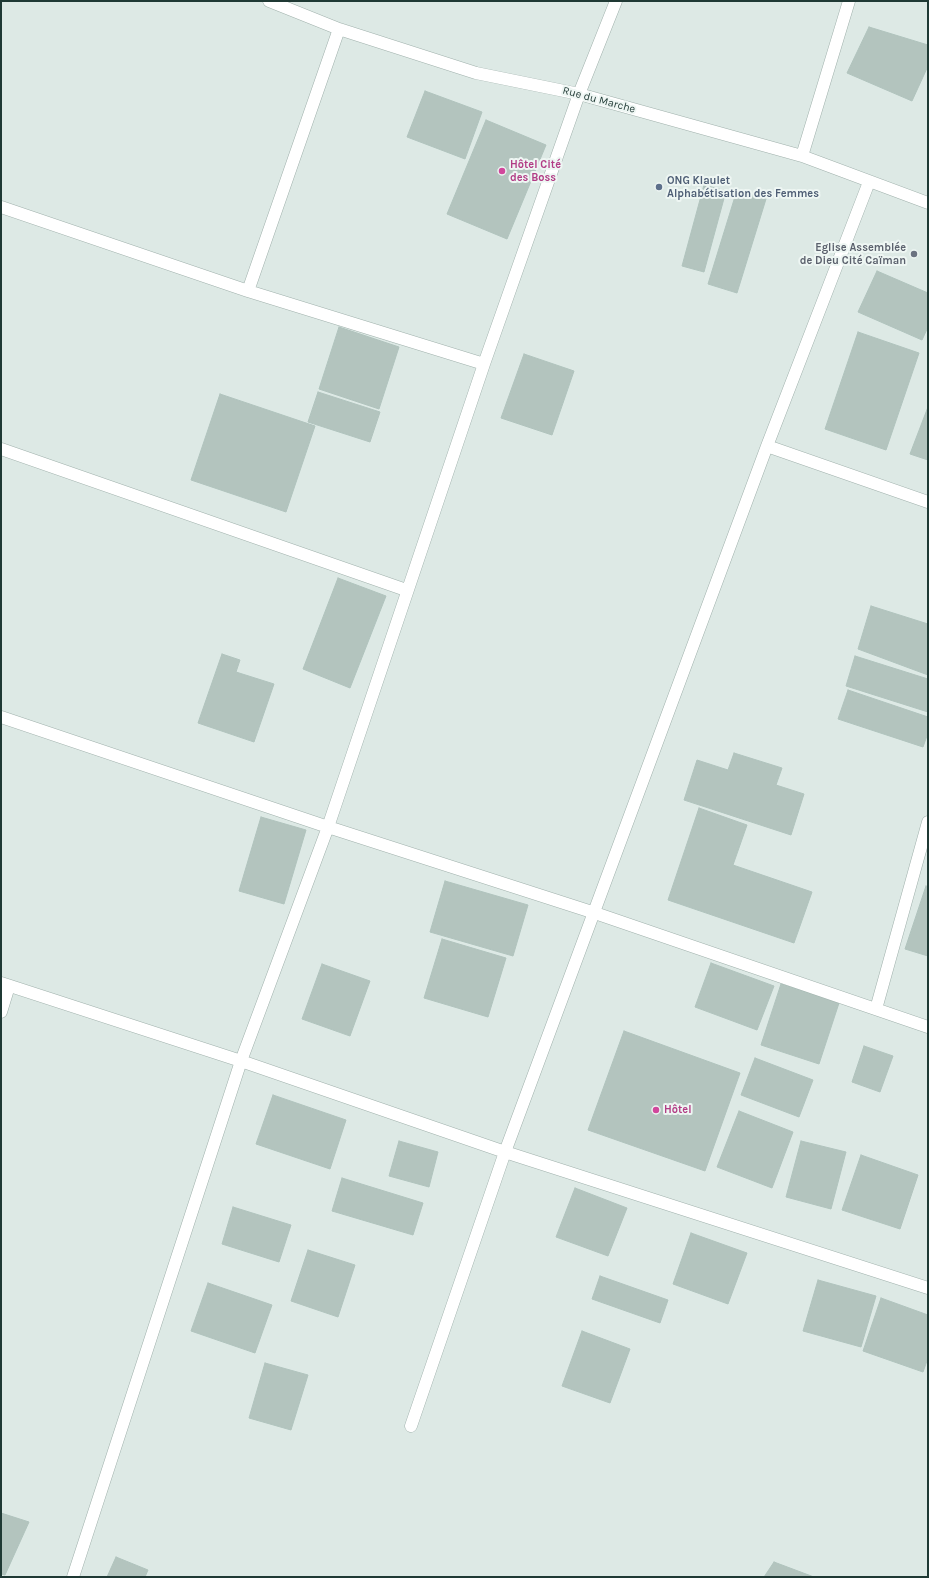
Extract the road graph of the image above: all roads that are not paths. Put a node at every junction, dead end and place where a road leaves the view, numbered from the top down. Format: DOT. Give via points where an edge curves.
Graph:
graph roads {
  1 [pos="269,1"];
  2 [pos="616,1"];
  3 [pos="849,1"];
  4 [pos="339,29"];
  5 [pos="579,94"];
  6 [pos="802,156"];
  7 [pos="869,182"];
  8 [pos="928,203"];
  9 [pos="1,207"];
  10 [pos="248,291"];
  11 [pos="484,364"];
  12 [pos="767,446"];
  13 [pos="1,449"];
  14 [pos="928,502"];
  15 [pos="406,590"];
  16 [pos="1,717"];
  17 [pos="928,822"];
  18 [pos="328,827"];
  19 [pos="595,913"];
  20 [pos="5,984"];
  21 [pos="876,1009"];
  22 [pos="1,1012"];
  23 [pos="928,1027"];
  24 [pos="241,1061"];
  25 [pos="505,1152"];
  26 [pos="928,1288"];
  27 [pos="411,1426"];
  28 [pos="73,1577"];
  1 -- 4 [label="street, Rue du Marche"];
  2 -- 5 [label="street"];
  3 -- 6 [label="street"];
  4 -- 5 [label="street, Rue du Marche" via="476,73"];
  4 -- 10 [label="street"];
  5 -- 6 [label="street, Rue du Marche"];
  5 -- 11 [label="street"];
  6 -- 7 [label="street, Rue du Marche"];
  7 -- 8 [label="street, Rue du Marche"];
  7 -- 12 [label="street"];
  9 -- 10 [label="street"];
  10 -- 11 [label="street"];
  11 -- 15 [label="street"];
  12 -- 14 [label="street"];
  12 -- 19 [label="street"];
  13 -- 15 [label="street"];
  15 -- 18 [label="street"];
  16 -- 18 [label="street"];
  17 -- 21 [label="street"];
  18 -- 19 [label="street"];
  18 -- 24 [label="street"];
  19 -- 21 [label="street"];
  19 -- 25 [label="street"];
  20 -- 22 [label="street"];
  20 -- 24 [label="street"];
  21 -- 23 [label="street"];
  24 -- 25 [label="street"];
  24 -- 28 [label="street"];
  25 -- 26 [label="street"];
  25 -- 27 [label="street"];
}
